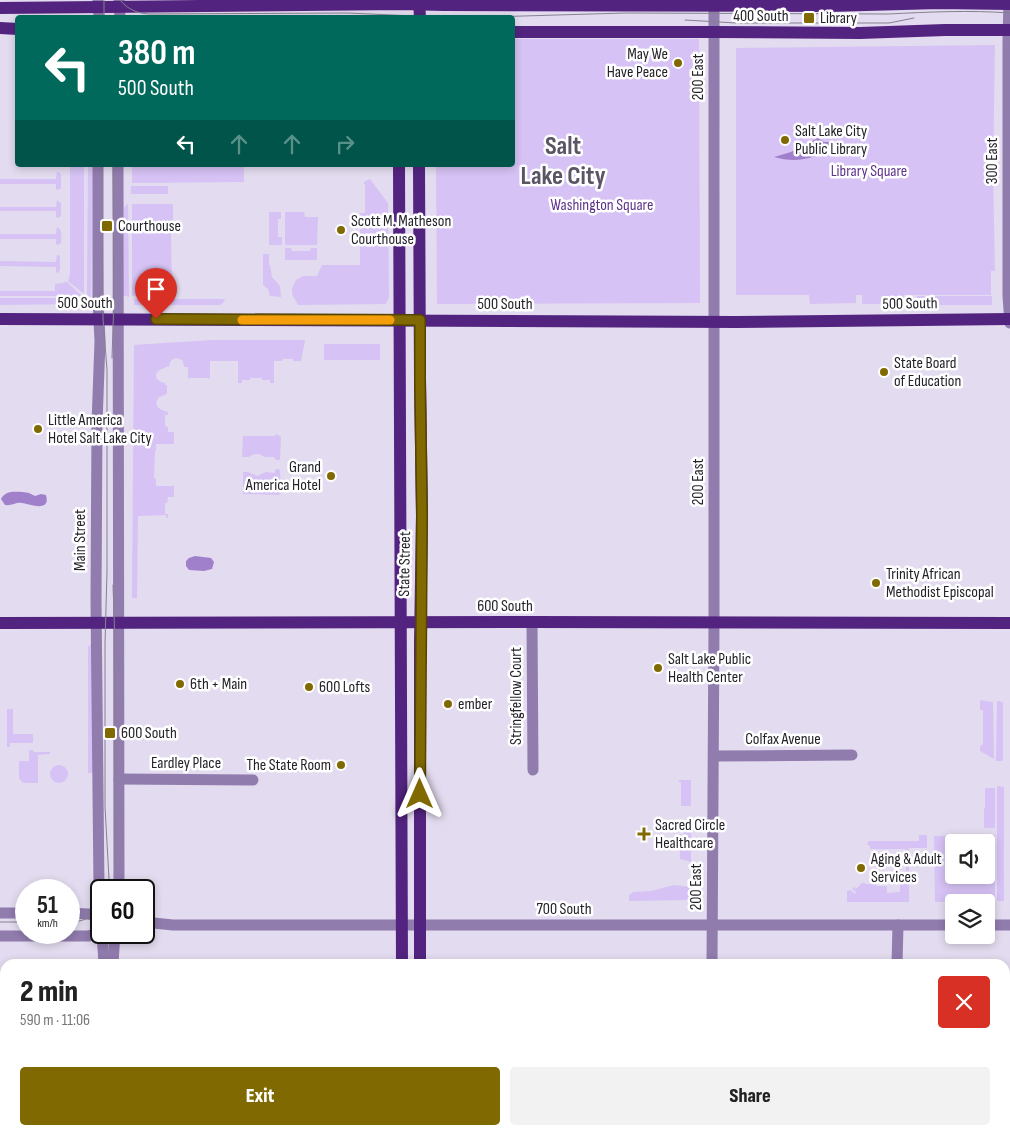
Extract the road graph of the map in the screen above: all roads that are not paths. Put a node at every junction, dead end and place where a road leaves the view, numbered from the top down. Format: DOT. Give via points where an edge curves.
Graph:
graph roads {
  1 [pos="260,3"];
  2 [pos="714,3"];
  3 [pos="1009,3"];
  4 [pos="401,6"];
  5 [pos="419,7"];
  6 [pos="0,8"];
  7 [pos="98,8"];
  8 [pos="119,8"];
  9 [pos="0,28"];
  10 [pos="15,29"];
  11 [pos="1009,30"];
  12 [pos="515,32"];
  13 [pos="714,32"];
  14 [pos="98,167"];
  15 [pos="118,167"];
  16 [pos="399,167"];
  17 [pos="419,167"];
  18 [pos="0,319"];
  19 [pos="99,319"];
  20 [pos="119,319"];
  21 [pos="399,320"];
  22 [pos="420,320"];
  23 [pos="1010,320"];
  24 [pos="714,322"];
  25 [pos="532,622"];
  26 [pos="0,623"];
  27 [pos="97,623"];
  28 [pos="120,623"];
  29 [pos="402,623"];
  30 [pos="421,623"];
  31 [pos="714,623"];
  32 [pos="1010,623"];
  33 [pos="852,755"];
  34 [pos="714,756"];
  35 [pos="532,770"];
  36 [pos="119,779"];
  37 [pos="253,780"];
  38 [pos="99,879"];
  39 [pos="119,879"];
  40 [pos="0,913"];
  41 [pos="15,913"];
  42 [pos="155,923"];
  43 [pos="173,925"];
  44 [pos="402,925"];
  45 [pos="420,925"];
  46 [pos="712,925"];
  47 [pos="898,925"];
  48 [pos="945,925"];
  49 [pos="995,925"];
  50 [pos="1010,925"];
  51 [pos="155,927"];
  52 [pos="0,936"];
  53 [pos="90,936"];
  54 [pos="104,944"];
  55 [pos="115,944"];
  56 [pos="104,959"];
  57 [pos="113,959"];
  58 [pos="402,959"];
  59 [pos="420,959"];
  60 [pos="712,959"];
  61 [pos="897,959"];
  1 -- 4 [label="main road, 400 South"];
  1 -- 8 [label="main road, 400 South"];
  2 -- 3 [label="main road, 400 South"];
  2 -- 5 [label="main road, 400 South"];
  2 -- 13 [label="street, 200 East"];
  3 -- 11 [label="street, 300 East"];
  4 -- 5 [label="main road, 400 South"];
  6 -- 7 [label="main road, 400 South"];
  7 -- 8 [label="main road, 400 South"];
  9 -- 10 [label="main road"];
  11 -- 13 [label="main road, 400 South"];
  11 -- 23 [label="street, 300 East"];
  12 -- 13 [label="main road, 400 South"];
  13 -- 24 [label="street, 200 East"];
  14 -- 19 [label="street, Main Street"];
  15 -- 20 [label="street"];
  16 -- 21 [label="main road, State Street"];
  17 -- 22 [label="main road, State Street"];
  18 -- 19 [label="main road, 500 South"];
  19 -- 20 [label="main road, 500 South"];
  19 -- 27 [label="street, Main Street"];
  20 -- 21 [label="main road, 500 South"];
  20 -- 28 [label="street"];
  21 -- 22 [label="main road, 500 South"];
  21 -- 29 [label="main road, State Street"];
  22 -- 24 [label="main road, 500 South"];
  22 -- 30 [label="main road, State Street"];
  23 -- 24 [label="main road, 500 South"];
  24 -- 31 [label="street, 200 East"];
  25 -- 30 [label="main road, 600 South"];
  25 -- 31 [label="main road, 600 South"];
  25 -- 35 [label="street, Stringfellow Court"];
  26 -- 27 [label="main road, 600 South"];
  27 -- 28 [label="main road, 600 South"];
  27 -- 38 [label="street, Main Street"];
  28 -- 29 [label="main road, 600 South"];
  28 -- 36 [label="street"];
  29 -- 30 [label="main road, 600 South"];
  29 -- 44 [label="main road, State Street"];
  30 -- 45 [label="main road, State Street"];
  31 -- 32 [label="main road, 600 South"];
  31 -- 34 [label="street, 200 East"];
  33 -- 34 [label="street, Colfax Avenue"];
  34 -- 46 [label="street, 200 East"];
  36 -- 37 [label="street, Eardley Place"];
  36 -- 39 [label="street"];
  40 -- 41 [label="street"];
  42 -- 43 [label="street, 700 South"];
  43 -- 44 [label="street, 700 South"];
  43 -- 51 [label="street, 700 South"];
  44 -- 45 [label="street, 700 South"];
  44 -- 58 [label="main road, State Street"];
  45 -- 46 [label="street, 700 South"];
  45 -- 59 [label="main road, State Street"];
  46 -- 47 [label="street, 700 South"];
  46 -- 60 [label="street, 200 East"];
  47 -- 48 [label="street, 700 South"];
  47 -- 61 [label="street"];
  49 -- 50 [label="street"];
  52 -- 53 [label="street"];
  54 -- 56 [label="street"];
  55 -- 57 [label="street"];
}
